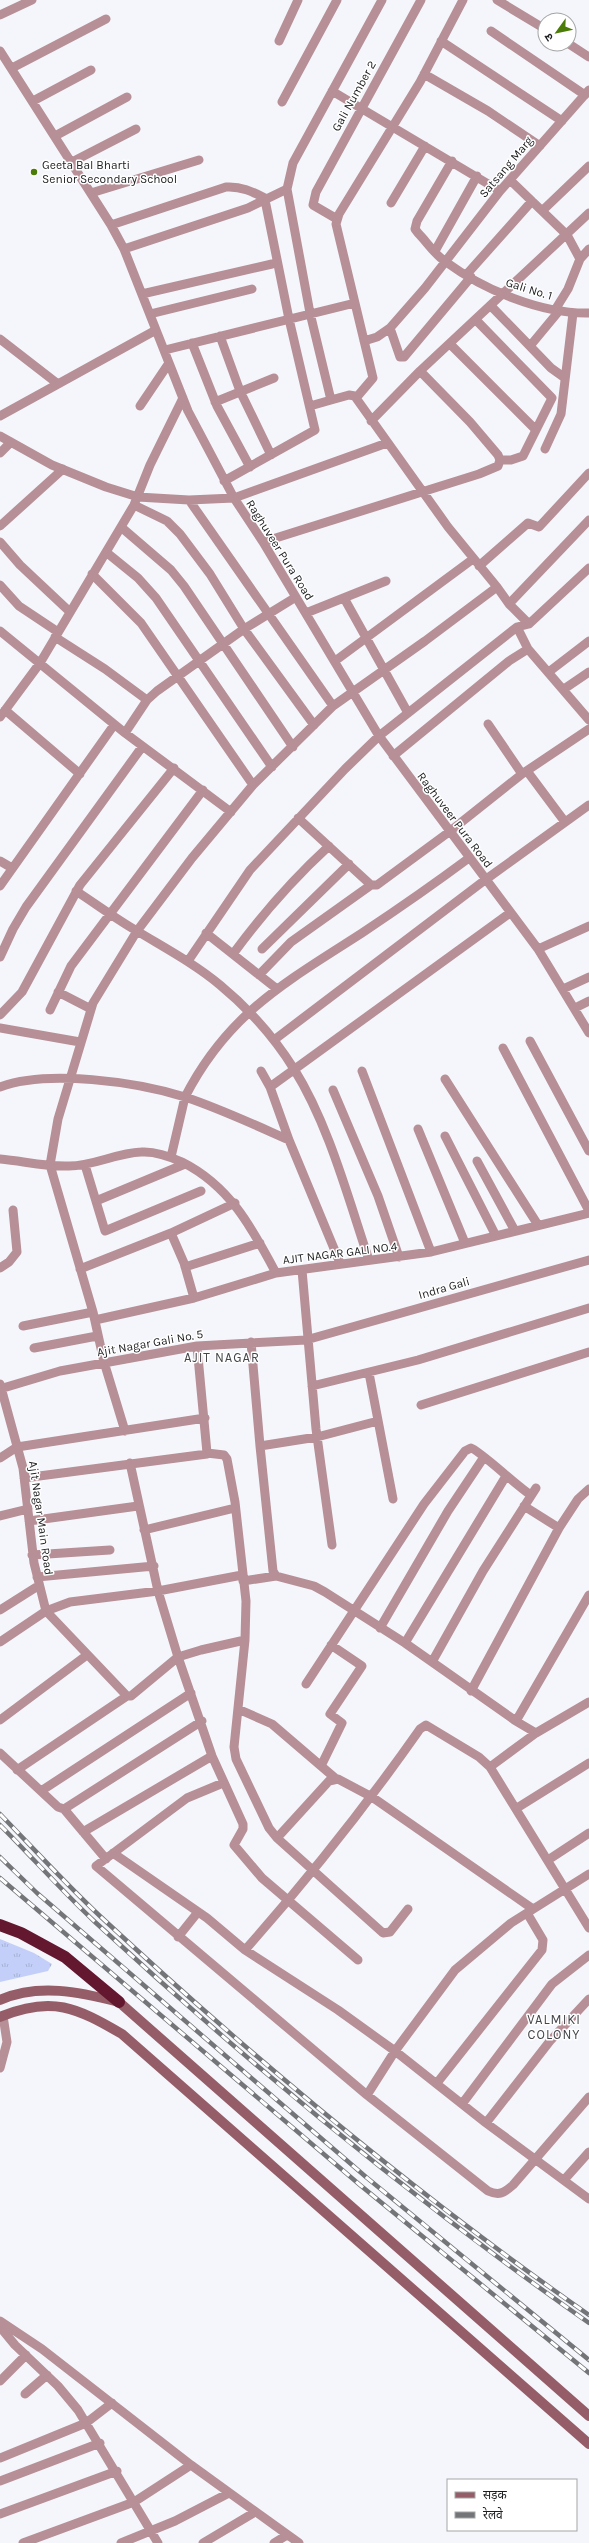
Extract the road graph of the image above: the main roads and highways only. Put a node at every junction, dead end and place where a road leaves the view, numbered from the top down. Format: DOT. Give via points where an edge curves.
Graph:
graph roads {
  1 [pos="0,1925"];
  2 [pos="119,2002"];
  1 -- 2 [label="highway" via="21,1933 65,1957"];
}
